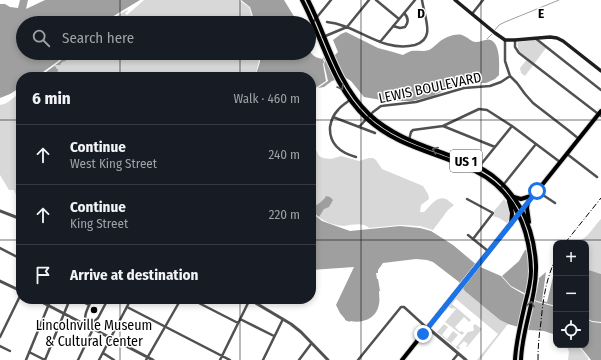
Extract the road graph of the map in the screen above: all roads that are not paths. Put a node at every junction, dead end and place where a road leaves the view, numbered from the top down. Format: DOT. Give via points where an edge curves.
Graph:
graph roads {
  1 [pos="302,0"];
  2 [pos="308,0"];
  3 [pos="332,0"];
  4 [pos="369,0"];
  5 [pos="376,0"];
  6 [pos="414,0"];
  7 [pos="422,0"];
  8 [pos="454,0"];
  9 [pos="483,0"];
  10 [pos="404,14"];
  11 [pos="472,14"];
  12 [pos="310,16"];
  13 [pos="317,18"];
  14 [pos="399,19"];
  15 [pos="327,22"];
  16 [pos="393,26"];
  17 [pos="347,27"];
  18 [pos="316,29"];
  19 [pos="324,36"];
  20 [pos="320,38"];
  21 [pos="535,38"];
  22 [pos="503,39"];
  23 [pos="515,40"];
  24 [pos="380,42"];
  25 [pos="601,71"];
  26 [pos="510,76"];
  27 [pos="601,90"];
  28 [pos="350,100"];
  29 [pos="370,114"];
  30 [pos="600,114"];
  31 [pos="333,117"];
  32 [pos="366,118"];
  33 [pos="443,126"];
  34 [pos="512,126"];
  35 [pos="359,127"];
  36 [pos="375,133"];
  37 [pos="578,139"];
  38 [pos="409,140"];
  39 [pos="407,144"];
  40 [pos="536,144"];
  41 [pos="495,147"];
  42 [pos="567,153"];
  43 [pos="356,157"];
  44 [pos="560,162"];
  45 [pos="479,167"];
  46 [pos="476,171"];
  47 [pos="597,177"];
  48 [pos="503,185"];
  49 [pos="500,189"];
  50 [pos="537,191"];
  51 [pos="534,195"];
  52 [pos="507,197"];
  53 [pos="513,197"];
  54 [pos="467,200"];
  55 [pos="528,202"];
  56 [pos="555,203"];
  57 [pos="522,210"];
  58 [pos="0,211"];
  59 [pos="518,214"];
  60 [pos="16,217"];
  61 [pos="510,224"];
  62 [pos="529,226"];
  63 [pos="523,228"];
  64 [pos="468,235"];
  65 [pos="473,239"];
  66 [pos="0,248"];
  67 [pos="489,251"];
  68 [pos="16,256"];
  69 [pos="0,281"];
  70 [pos="16,290"];
  71 [pos="16,303"];
  72 [pos="68,304"];
  73 [pos="105,304"];
  74 [pos="128,304"];
  75 [pos="178,304"];
  76 [pos="201,304"];
  77 [pos="247,304"];
  78 [pos="258,304"];
  79 [pos="48,305"];
  80 [pos="89,305"];
  81 [pos="127,307"];
  82 [pos="64,314"];
  83 [pos="283,318"];
  84 [pos="240,319"];
  85 [pos="238,323"];
  86 [pos="88,326"];
  87 [pos="165,327"];
  88 [pos="428,328"];
  89 [pos="93,329"];
  90 [pos="274,336"];
  91 [pos="0,337"];
  92 [pos="111,338"];
  93 [pos="312,344"];
  94 [pos="0,346"];
  95 [pos="516,348"];
  96 [pos="521,349"];
  97 [pos="10,351"];
  98 [pos="29,352"];
  99 [pos="103,353"];
  100 [pos="458,354"];
  101 [pos="222,356"];
  102 [pos="147,359"];
  103 [pos="26,360"];
  104 [pos="45,360"];
  105 [pos="78,360"];
  106 [pos="99,360"];
  107 [pos="114,360"];
  108 [pos="153,360"];
  109 [pos="220,360"];
  110 [pos="230,360"];
  111 [pos="263,360"];
  112 [pos="299,360"];
  113 [pos="328,360"];
  114 [pos="358,360"];
  115 [pos="402,360"];
  116 [pos="453,360"];
  117 [pos="466,360"];
  118 [pos="515,360"];
  119 [pos="521,360"];
  1 -- 12 [label="main road, US 1"];
  2 -- 13 [label="main road, US 1"];
  3 -- 13 [label="street"];
  4 -- 17 [label="street"];
  5 -- 14 [label="street"];
  6 -- 10 [label="street"];
  7 -- 24 [label="street" via="428,31 424,40 419,44 400,47"];
  8 -- 11 [label="main road"];
  9 -- 11 [label="street"];
  10 -- 14 [label="street"];
  10 -- 16 [label="street" via="408,20 407,25 400,28"];
  11 -- 22 [label="main road"];
  13 -- 19 [label="main road, US 1"];
  14 -- 16 [label="street"];
  15 -- 17 [label="street"];
  16 -- 24 [label="street"];
  17 -- 19 [label="street"];
  17 -- 24 [label="street"];
  18 -- 20 [label="main road, US 1"];
  19 -- 20 [label="street"];
  19 -- 29 [label="main road, US 1" via="346,85"];
  20 -- 28 [label="main road, US 1, one-way" via="337,81"];
  21 -- 23 [label="main road"];
  21 -- 25 [label="main road" via="560,39"];
  21 -- 27 [label="street"];
  22 -- 23 [label="main road"];
  22 -- 26 [label="street" via="505,61"];
  23 -- 30 [label="street" via="518,53"];
  26 -- 29 [label="street, LEWIS BOULEVARD" via="490,86 464,88 416,102 381,106"];
  26 -- 37 [label="street" via="533,103"];
  28 -- 31 [label="street"];
  28 -- 32 [label="main road, US 1"];
  29 -- 32 [label="street, LEWIS BOULEVARD"];
  29 -- 38 [label="main road, US 1" via="382,125"];
  30 -- 37 [label="main road"];
  31 -- 35 [label="street"];
  31 -- 43 [label="street" via="330,130 333,143 341,151"];
  32 -- 35 [label="street, LEWIS BOULEVARD"];
  32 -- 39 [label="main road, US 1" via="386,134"];
  33 -- 34 [label="street" via="479,109 489,111"];
  33 -- 38 [label="street" via="413,130"];
  33 -- 41 [label="street"];
  34 -- 40 [label="street"];
  34 -- 41 [label="street"];
  35 -- 36 [label="street"];
  37 -- 42 [label="main road"];
  38 -- 39 [label="street"];
  45 -- 38 [label="main road, US 1, one-way"];
  39 -- 46 [label="main road, US 1"];
  40 -- 44 [label="street"];
  40 -- 48 [label="street"];
  41 -- 45 [label="street"];
  42 -- 44 [label="main road"];
  42 -- 47 [label="street"];
  44 -- 50 [label="main road"];
  45 -- 46 [label="street"];
  45 -- 48 [label="main road, US 1"];
  46 -- 49 [label="main road, US 1"];
  48 -- 49 [label="street"];
  48 -- 53 [label="main road, US 1"];
  49 -- 52 [label="main road, US 1"];
  50 -- 51 [label="main road"];
  50 -- 56 [label="street"];
  51 -- 53 [label="main road" via="521,199"];
  51 -- 55 [label="main road"];
  52 -- 59 [label="main road, US 1"];
  52 -- 61 [label="main road" via="512,213"];
  53 -- 57 [label="main road, US 1"];
  54 -- 65 [label="street" via="493,213"];
  55 -- 57 [label="main road"];
  55 -- 62 [label="main road"];
  57 -- 59 [label="main road"];
  57 -- 62 [label="main road, US 1"];
  58 -- 60 [label="street"];
  59 -- 61 [label="main road"];
  59 -- 63 [label="main road, US 1"];
  61 -- 63 [label="main road" via="517,224"];
  61 -- 67 [label="main road"];
  96 -- 62 [label="main road, US 1, one-way" via="536,273 535,250"];
  63 -- 95 [label="main road, US 1" via="527,237 531,272"];
  64 -- 65 [label="street"];
  65 -- 67 [label="street"];
  66 -- 68 [label="street"];
  67 -- 88 [label="main road"];
  69 -- 70 [label="street"];
  71 -- 91 [label="street"];
  72 -- 82 [label="street"];
  73 -- 86 [label="street" via="98,318"];
  74 -- 81 [label="street"];
  75 -- 87 [label="street"];
  76 -- 85 [label="street"];
  77 -- 84 [label="street"];
  78 -- 83 [label="street"];
  79 -- 82 [label="street"];
  79 -- 98 [label="street"];
  80 -- 86 [label="street" via="85,316"];
  81 -- 87 [label="street"];
  81 -- 92 [label="street"];
  82 -- 86 [label="street"];
  82 -- 104 [label="street"];
  83 -- 90 [label="street"];
  83 -- 93 [label="street"];
  84 -- 85 [label="street"];
  84 -- 90 [label="street"];
  85 -- 101 [label="street"];
  86 -- 89 [label="street"];
  87 -- 101 [label="street"];
  87 -- 102 [label="street"];
  88 -- 100 [label="street"];
  88 -- 114 [label="street" via="401,307"];
  88 -- 115 [label="main road"];
  89 -- 92 [label="street"];
  89 -- 105 [label="street"];
  90 -- 111 [label="street"];
  92 -- 99 [label="street"];
  92 -- 102 [label="street"];
  93 -- 112 [label="street"];
  93 -- 113 [label="street"];
  94 -- 97 [label="street"];
  95 -- 96 [label="main road"];
  95 -- 118 [label="main road, US 1"];
  96 -- 119 [label="main road, US 1"];
  98 -- 103 [label="street"];
  98 -- 104 [label="street"];
  99 -- 106 [label="street"];
  99 -- 107 [label="street"];
  100 -- 116 [label="street"];
  100 -- 117 [label="street"];
  101 -- 109 [label="street"];
  101 -- 110 [label="street"];
  102 -- 108 [label="street"];
}
